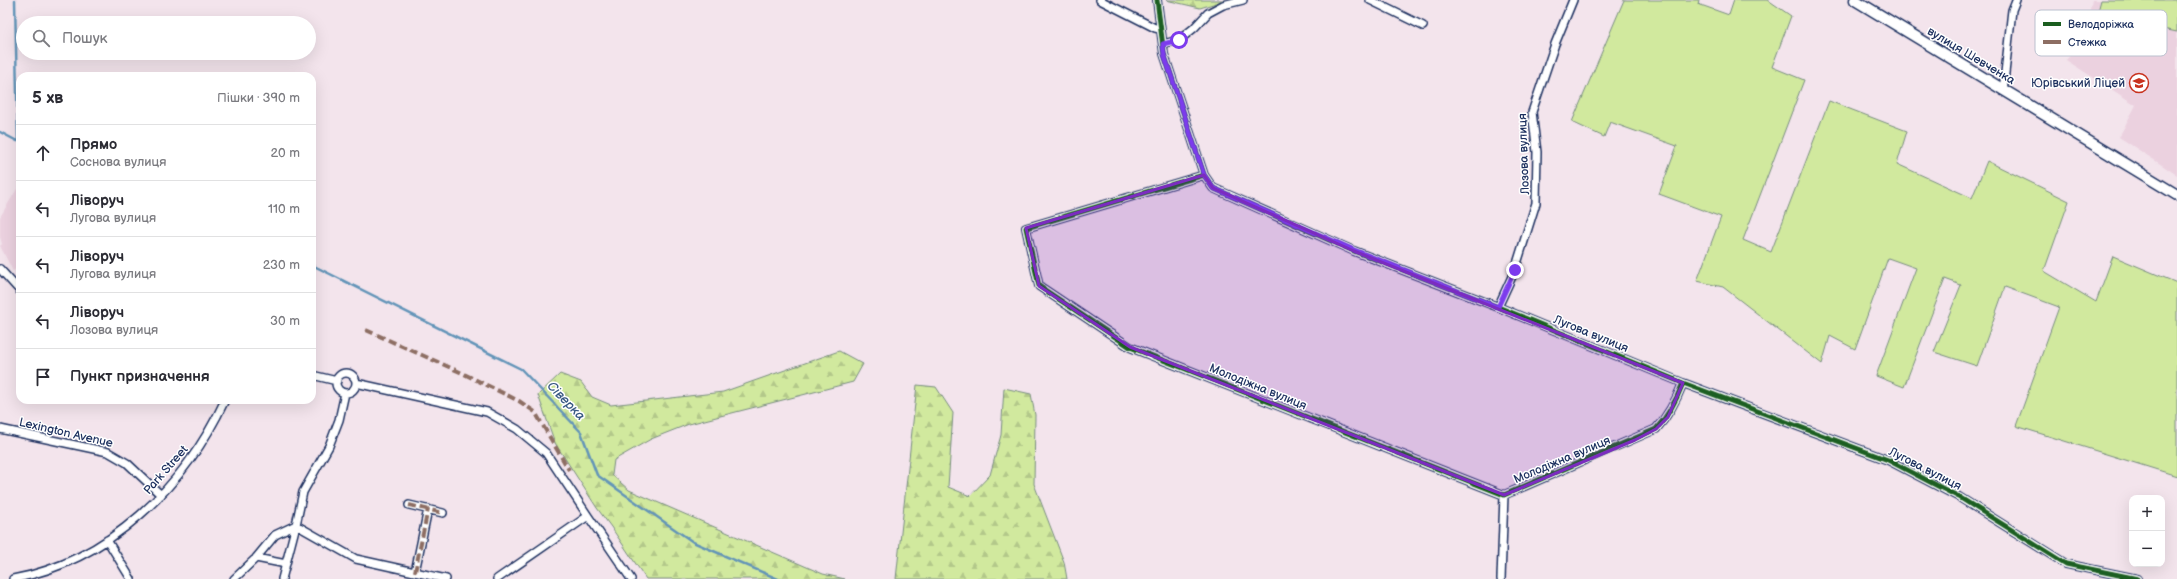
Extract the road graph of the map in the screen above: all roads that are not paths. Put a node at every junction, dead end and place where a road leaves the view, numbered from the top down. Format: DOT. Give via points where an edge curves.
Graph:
graph roads {
  1 [pos="1100,0"];
  2 [pos="1157,0"];
  3 [pos="1243,0"];
  4 [pos="1370,0"];
  5 [pos="1573,0"];
  6 [pos="1855,0"];
  7 [pos="2016,0"];
  8 [pos="1423,26"];
  9 [pos="1160,29"];
  10 [pos="1163,44"];
  11 [pos="2003,91"];
  12 [pos="1204,175"];
  13 [pos="2177,195"];
  14 [pos="0,269"];
  15 [pos="16,287"];
  16 [pos="1498,307"];
  17 [pos="316,376"];
  18 [pos="337,381"];
  19 [pos="356,383"];
  20 [pos="1683,383"];
  21 [pos="345,393"];
  22 [pos="223,404"];
  23 [pos="0,429"];
  24 [pos="161,495"];
  25 [pos="1504,495"];
  26 [pos="409,505"];
  27 [pos="428,509"];
  28 [pos="443,513"];
  29 [pos="588,516"];
  30 [pos="296,525"];
  31 [pos="107,540"];
  32 [pos="256,558"];
  33 [pos="286,564"];
  34 [pos="415,572"];
  35 [pos="17,579"];
  36 [pos="131,579"];
  37 [pos="234,579"];
  38 [pos="282,579"];
  39 [pos="446,579"];
  40 [pos="497,579"];
  41 [pos="631,579"];
  42 [pos="1501,579"];
  43 [pos="2138,579"];
  1 -- 9 [label="street"];
  2 -- 9 [label="street, Лугова вулиця"];
  3 -- 10 [label="street" via="1223,5 1208,14 1179,40"];
  4 -- 8 [label="street"];
  5 -- 16 [label="street, Лозова вулиця" via="1532,112 1536,152 1536,203 1520,257"];
  6 -- 11 [label="street, вулиця Шевченка"];
  7 -- 11 [label="street" via="2012,10"];
  9 -- 10 [label="street, Лугова вулиця"];
  10 -- 12 [label="street, Лугова вулиця" via="1164,54"];
  11 -- 13 [label="street, вулиця Шевченка"];
  12 -- 16 [label="street, Лугова вулиця" via="1213,188 1354,250"];
  12 -- 25 [label="street, Молодіжна вулиця" via="1026,228 1039,286 1130,346"];
  14 -- 15 [label="street"];
  16 -- 20 [label="street, Лугова вулиця"];
  17 -- 18 [label="street"];
  18 -- 19 [label="street" via="340,376 348,374 354,377"];
  18 -- 21 [label="street" via="337,387"];
  19 -- 21 [label="street" via="354,389"];
  19 -- 29 [label="street" via="487,412 516,428 546,453"];
  20 -- 25 [label="street, Молодіжна вулиця" via="1668,417 1656,429"];
  20 -- 43 [label="street, Лугова вулиця" via="1888,460 1959,497 2066,564"];
  21 -- 30 [label="street" via="339,420 329,446 303,492"];
  22 -- 24 [label="street, Park Street" via="214,425 196,452"];
  23 -- 24 [label="street, Lexington Avenue" via="108,452 127,463"];
  24 -- 31 [label="street, Park Street"];
  25 -- 42 [label="street, Молодіжна вулиця"];
  26 -- 27 [label="street"];
  27 -- 28 [label="street"];
  27 -- 34 [label="street"];
  29 -- 40 [label="street"];
  29 -- 41 [label="street"];
  30 -- 32 [label="street" via="275,534"];
  30 -- 33 [label="street"];
  30 -- 34 [label="street" via="356,559"];
  31 -- 35 [label="street, Park Street" via="60,564"];
  31 -- 36 [label="street"];
  32 -- 33 [label="street"];
  32 -- 37 [label="street"];
  33 -- 38 [label="street"];
  34 -- 39 [label="street"];
}
